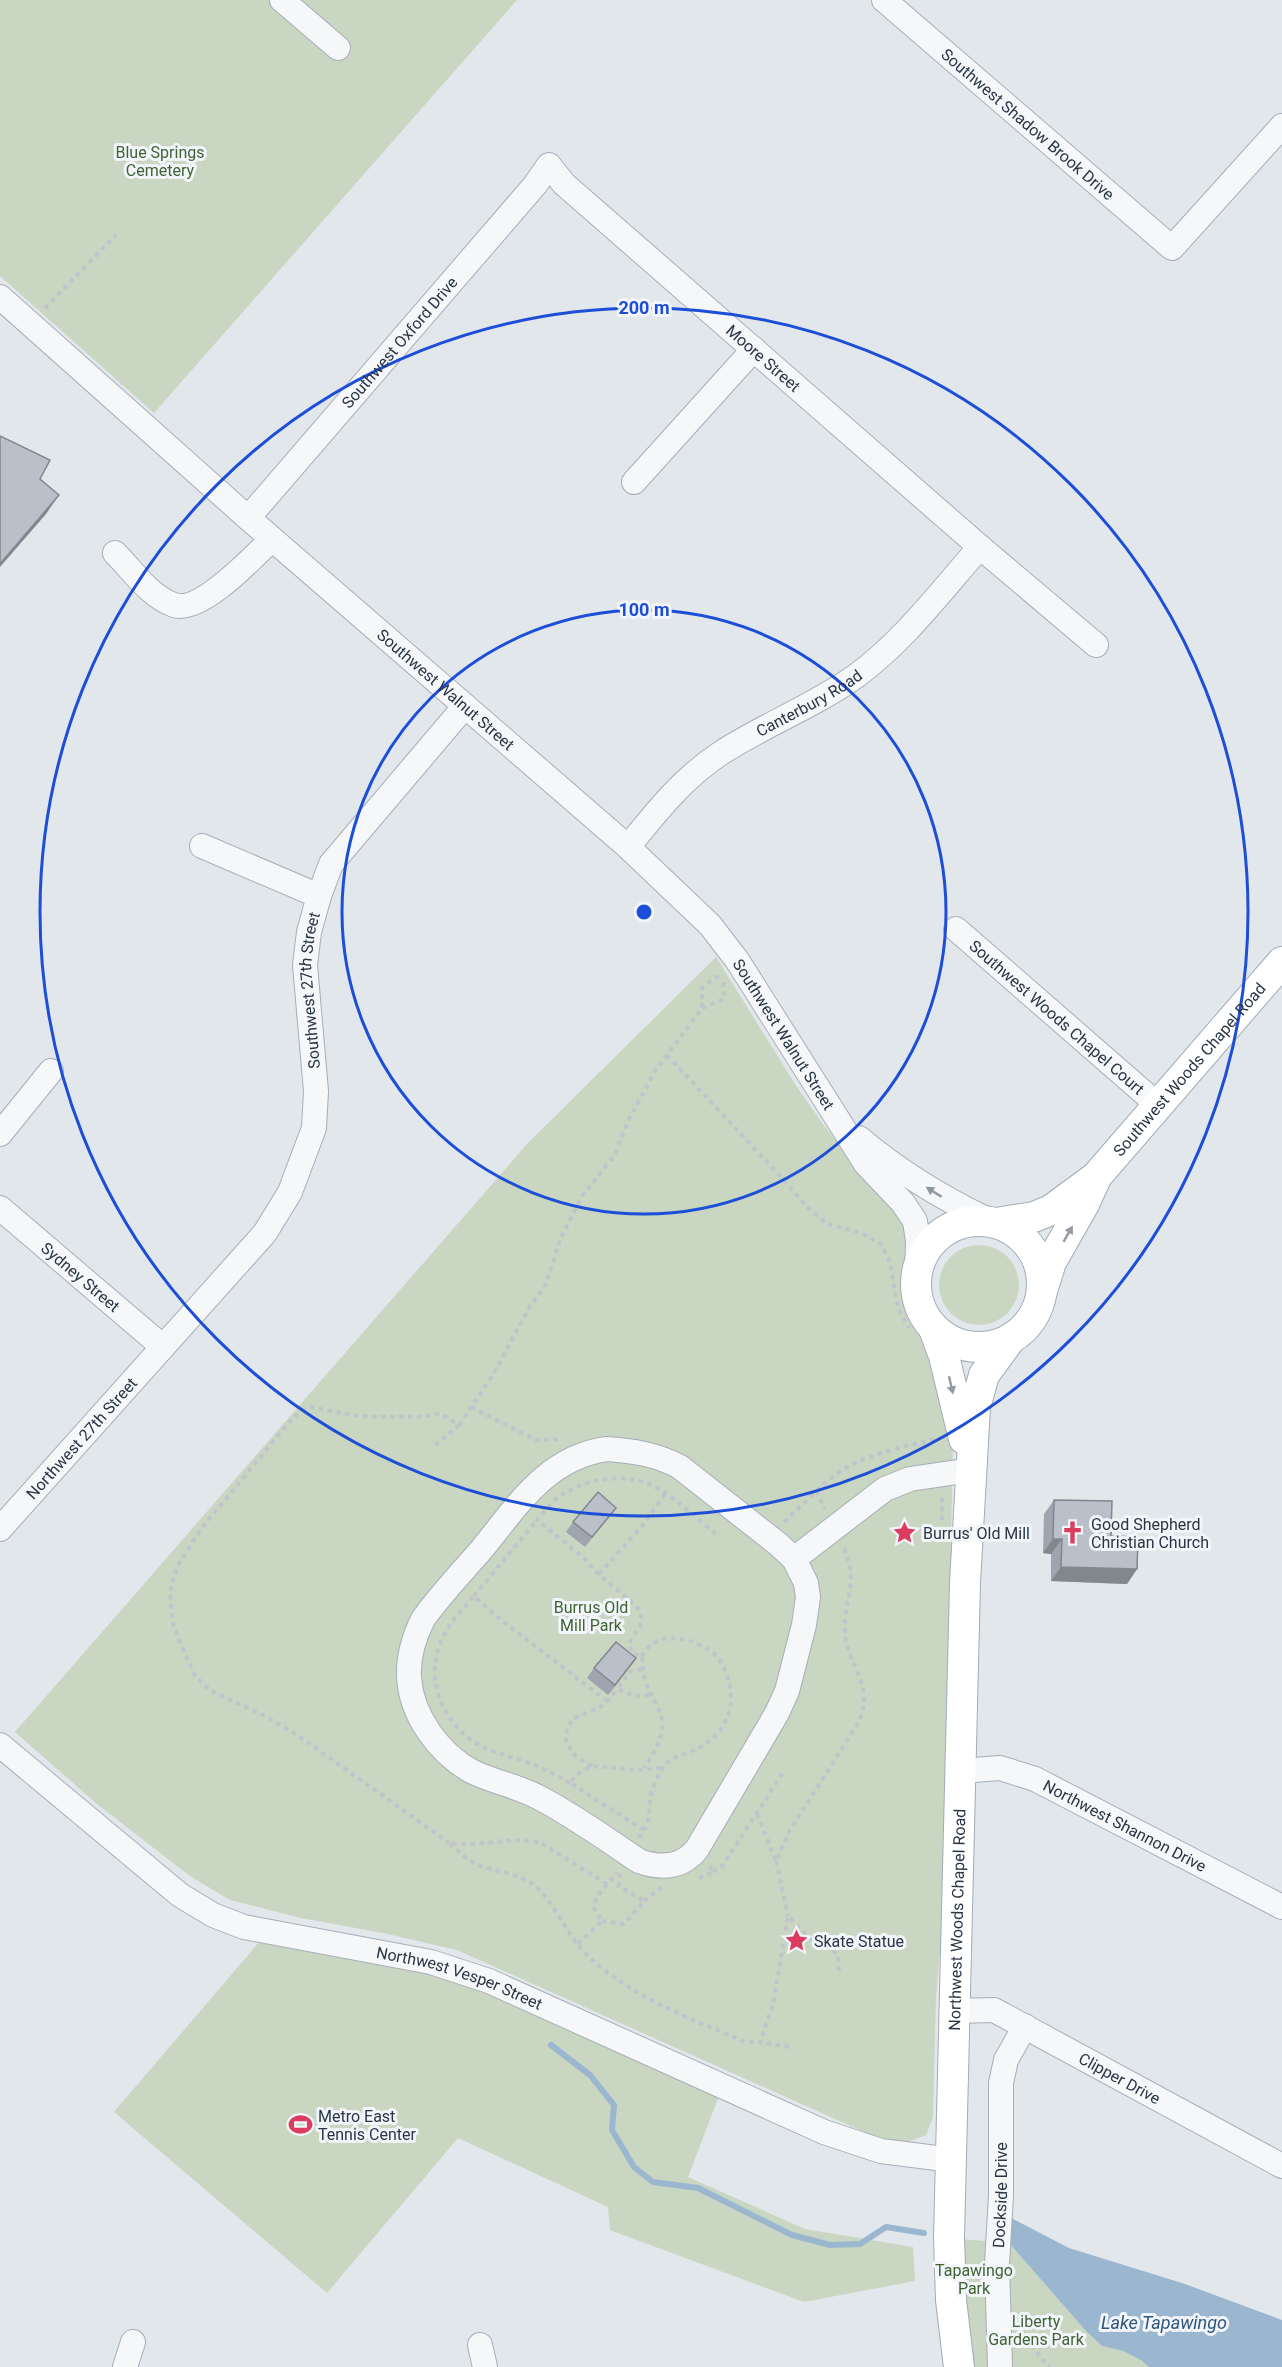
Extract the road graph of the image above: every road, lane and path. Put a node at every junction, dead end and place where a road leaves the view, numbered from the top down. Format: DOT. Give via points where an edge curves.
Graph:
graph roads {
  1 [pos="282,0"];
  2 [pos="884,0"];
  3 [pos="338,48"];
  4 [pos="1282,126"];
  5 [pos="549,165"];
  6 [pos="116,235"];
  7 [pos="0,297"];
  8 [pos="30,324"];
  9 [pos="754,349"];
  10 [pos="634,482"];
  11 [pos="248,518"];
  12 [pos="272,539"];
  13 [pos="980,548"];
  14 [pos="115,553"];
  15 [pos="1096,645"];
  16 [pos="465,706"];
  17 [pos="202,846"];
  18 [pos="628,847"];
  19 [pos="319,896"];
  20 [pos="956,929"];
  21 [pos="1282,962"];
  22 [pos="726,973"];
  23 [pos="723,978"];
  24 [pos="702,1008"];
  25 [pos="666,1056"];
  26 [pos="51,1071"];
  27 [pos="1158,1105"];
  28 [pos="843,1125"];
  29 [pos="0,1134"];
  30 [pos="1096,1177"];
  31 [pos="0,1208"];
  32 [pos="991,1221"];
  33 [pos="917,1272"];
  34 [pos="1037,1307"];
  35 [pos="923,1332"];
  36 [pos="1011,1338"];
  37 [pos="163,1347"];
  38 [pos="459,1425"];
  39 [pos="939,1428"];
  40 [pos="435,1445"];
  41 [pos="971,1470"];
  42 [pos="816,1491"];
  43 [pos="665,1494"];
  44 [pos="828,1515"];
  45 [pos="537,1520"];
  46 [pos="781,1526"];
  47 [pos="0,1529"];
  48 [pos="716,1534"];
  49 [pos="839,1539"];
  50 [pos="794,1559"];
  51 [pos="599,1574"];
  52 [pos="474,1596"];
  53 [pos="642,1657"];
  54 [pos="642,1669"];
  55 [pos="617,1689"];
  56 [pos="651,1695"];
  57 [pos="607,1701"];
  58 [pos="1,1747"];
  59 [pos="593,1766"];
  60 [pos="663,1768"];
  61 [pos="644,1769"];
  62 [pos="784,1771"];
  63 [pos="961,1771"];
  64 [pos="570,1783"];
  65 [pos="757,1814"];
  66 [pos="644,1830"];
  67 [pos="449,1843"];
  68 [pos="633,1846"];
  69 [pos="776,1861"];
  70 [pos="713,1872"];
  71 [pos="607,1884"];
  72 [pos="1282,1907"];
  73 [pos="788,1916"];
  74 [pos="602,1921"];
  75 [pos="578,1944"];
  76 [pos="838,1972"];
  77 [pos="954,2011"];
  78 [pos="1024,2026"];
  79 [pos="760,2042"];
  80 [pos="789,2047"];
  81 [pos="952,2160"];
  82 [pos="1282,2166"];
  83 [pos="1020,2328"];
  84 [pos="133,2342"];
  85 [pos="125,2367"];
  86 [pos="959,2367"];
  87 [pos="1000,2367"];
  88 [pos="1050,2367"];
  1 -- 3 [label="street"];
  2 -- 4 [label="street, Southwest Shadow Brook Drive" via="1172,248"];
  5 -- 9 [label="street, Moore Street" via="564,184"];
  5 -- 11 [label="street, Southwest Oxford Drive"];
  6 -- 8 [label="path"];
  7 -- 8 [label="street, Southwest Walnut Street"];
  8 -- 11 [label="street, Southwest Walnut Street"];
  9 -- 10 [label="street"];
  9 -- 13 [label="street, Moore Street"];
  11 -- 12 [label="street, Southwest Walnut Street"];
  12 -- 14 [label="street" via="219,588 196,601 176,606 158,597"];
  12 -- 16 [label="street, Southwest Walnut Street"];
  13 -- 15 [label="street, Moore Street"];
  13 -- 18 [label="street, Canterbury Road" via="875,661 697,771 668,798"];
  16 -- 18 [label="street, Southwest Walnut Street"];
  16 -- 19 [label="street, Southwest 27th Street" via="331,864"];
  17 -- 19 [label="street"];
  18 -- 28 [label="street, Southwest Walnut Street" via="710,925 737,960"];
  19 -- 37 [label="street, Southwest 27th Street" via="305,965 316,1091 314,1128 290,1192 265,1233"];
  20 -- 27 [label="street, Southwest Woods Chapel Court"];
  21 -- 27 [label="main road, Southwest Woods Chapel Road"];
  22 -- 23 [label="path"];
  23 -- 24 [label="path" via="724,999"];
  23 -- 24 [label="path" via="716,977 702,988"];
  24 -- 25 [label="path"];
  25 -- 35 [label="path" via="806,1206 827,1224 861,1233 881,1244 890,1262 898,1308"];
  25 -- 38 [label="path" via="628,1121 614,1156 582,1196 561,1237 546,1284"];
  26 -- 29 [label="street"];
  27 -- 30 [label="main road, Southwest Woods Chapel Road"];
  32 -- 28 [label="street, Southwest Walnut Street, one-way" via="943,1198"];
  28 -- 33 [label="street, Southwest Walnut Street" via="866,1164 915,1221"];
  30 -- 32 [label="main road, Southwest Woods Chapel Road" via="1051,1210 1034,1217"];
  34 -- 30 [label="main road, Southwest Woods Chapel Road, one-way" via="1052,1262"];
  31 -- 37 [label="street, Sydney Street"];
  32 -- 33 [label="main road" via="954,1226 936,1237 924,1252"];
  32 -- 34 [label="main road" via="1014,1232 1034,1256 1041,1286"];
  33 -- 35 [label="main road" via="916,1293"];
  34 -- 36 [label="main road" via="1027,1325"];
  35 -- 36 [label="main road" via="971,1347 992,1346"];
  35 -- 41 [label="main road, Northwest Woods Chapel Road, one-way" via="944,1356"];
  36 -- 41 [label="main road, Northwest Woods Chapel Road" via="982,1382 975,1407"];
  37 -- 47 [label="street, Northwest 27th Street"];
  38 -- 40 [label="path"];
  38 -- 67 [label="path" via="441,1414 375,1417 320,1407 302,1411 201,1529 181,1560 170,1594 173,1624 202,1685 299,1736"];
  39 -- 42 [label="path" via="941,1438 859,1462"];
  41 -- 50 [label="street" via="910,1479 885,1489"];
  41 -- 63 [label="main road, Northwest Woods Chapel Road"];
  42 -- 44 [label="path"];
  42 -- 46 [label="path"];
  43 -- 45 [label="path" via="632,1479 599,1480 555,1500"];
  43 -- 48 [label="path"];
  43 -- 51 [label="path"];
  45 -- 51 [label="path"];
  45 -- 52 [label="path"];
  49 -- 69 [label="path" via="852,1575 844,1632 864,1701 860,1720 790,1830"];
  50 -- 50 [label="street" via="680,1467 662,1458 607,1449 570,1458 523,1497 423,1619 410,1657 415,1707 439,1745 460,1764 539,1797 639,1861 653,1866 682,1862 697,1849 787,1691 808,1598 806,1583"];
  51 -- 53 [label="path" via="641,1613 640,1626 629,1648"];
  52 -- 57 [label="path"];
  52 -- 64 [label="path" via="447,1630 436,1658 435,1681 444,1708 458,1729 480,1746 546,1769"];
  53 -- 54 [label="path"];
  53 -- 60 [label="path" via="648,1647 661,1639 696,1644 715,1655 730,1687 727,1717 715,1735"];
  54 -- 55 [label="path" via="631,1671"];
  54 -- 56 [label="path"];
  55 -- 56 [label="path" via="635,1696"];
  55 -- 57 [label="path"];
  56 -- 61 [label="path" via="660,1709 664,1728"];
  57 -- 59 [label="path" via="574,1718 565,1734 574,1755"];
  58 -- 81 [label="street, Northwest Vesper Street" via="180,1895 213,1914 256,1929 431,1962 489,1981 824,2132 881,2151"];
  59 -- 61 [label="path"];
  59 -- 64 [label="path"];
  60 -- 61 [label="path"];
  60 -- 66 [label="path" via="651,1794"];
  62 -- 65 [label="path"];
  63 -- 72 [label="street, Northwest Shannon Drive" via="1000,1768 1035,1779"];
  63 -- 77 [label="main road, Northwest Woods Chapel Road"];
  64 -- 66 [label="path"];
  65 -- 69 [label="path"];
  65 -- 70 [label="path" via="723,1865"];
  66 -- 68 [label="path"];
  67 -- 71 [label="path" via="541,1843"];
  67 -- 75 [label="path" via="479,1865 536,1886"];
  69 -- 73 [label="path"];
  71 -- 74 [label="path" via="596,1898 594,1908"];
  71 -- 74 [label="path" via="620,1868 619,1886 644,1901 624,1924"];
  73 -- 76 [label="path" via="808,1936 838,1955"];
  73 -- 79 [label="path" via="772,2004"];
  74 -- 75 [label="path"];
  75 -- 79 [label="path" via="616,1978 656,2001 745,2042"];
  77 -- 78 [label="street, Clipper Drive" via="994,2010"];
  77 -- 81 [label="main road, Northwest Woods Chapel Road"];
  78 -- 82 [label="street, Clipper Drive"];
  78 -- 87 [label="street, Dockside Drive" via="1006,2060 1001,2083 997,2264"];
  79 -- 80 [label="path"];
  81 -- 86 [label="main road, Northwest Woods Chapel Road" via="951,2300"];
  83 -- 88 [label="path"];
  84 -- 85 [label="street"];
}
